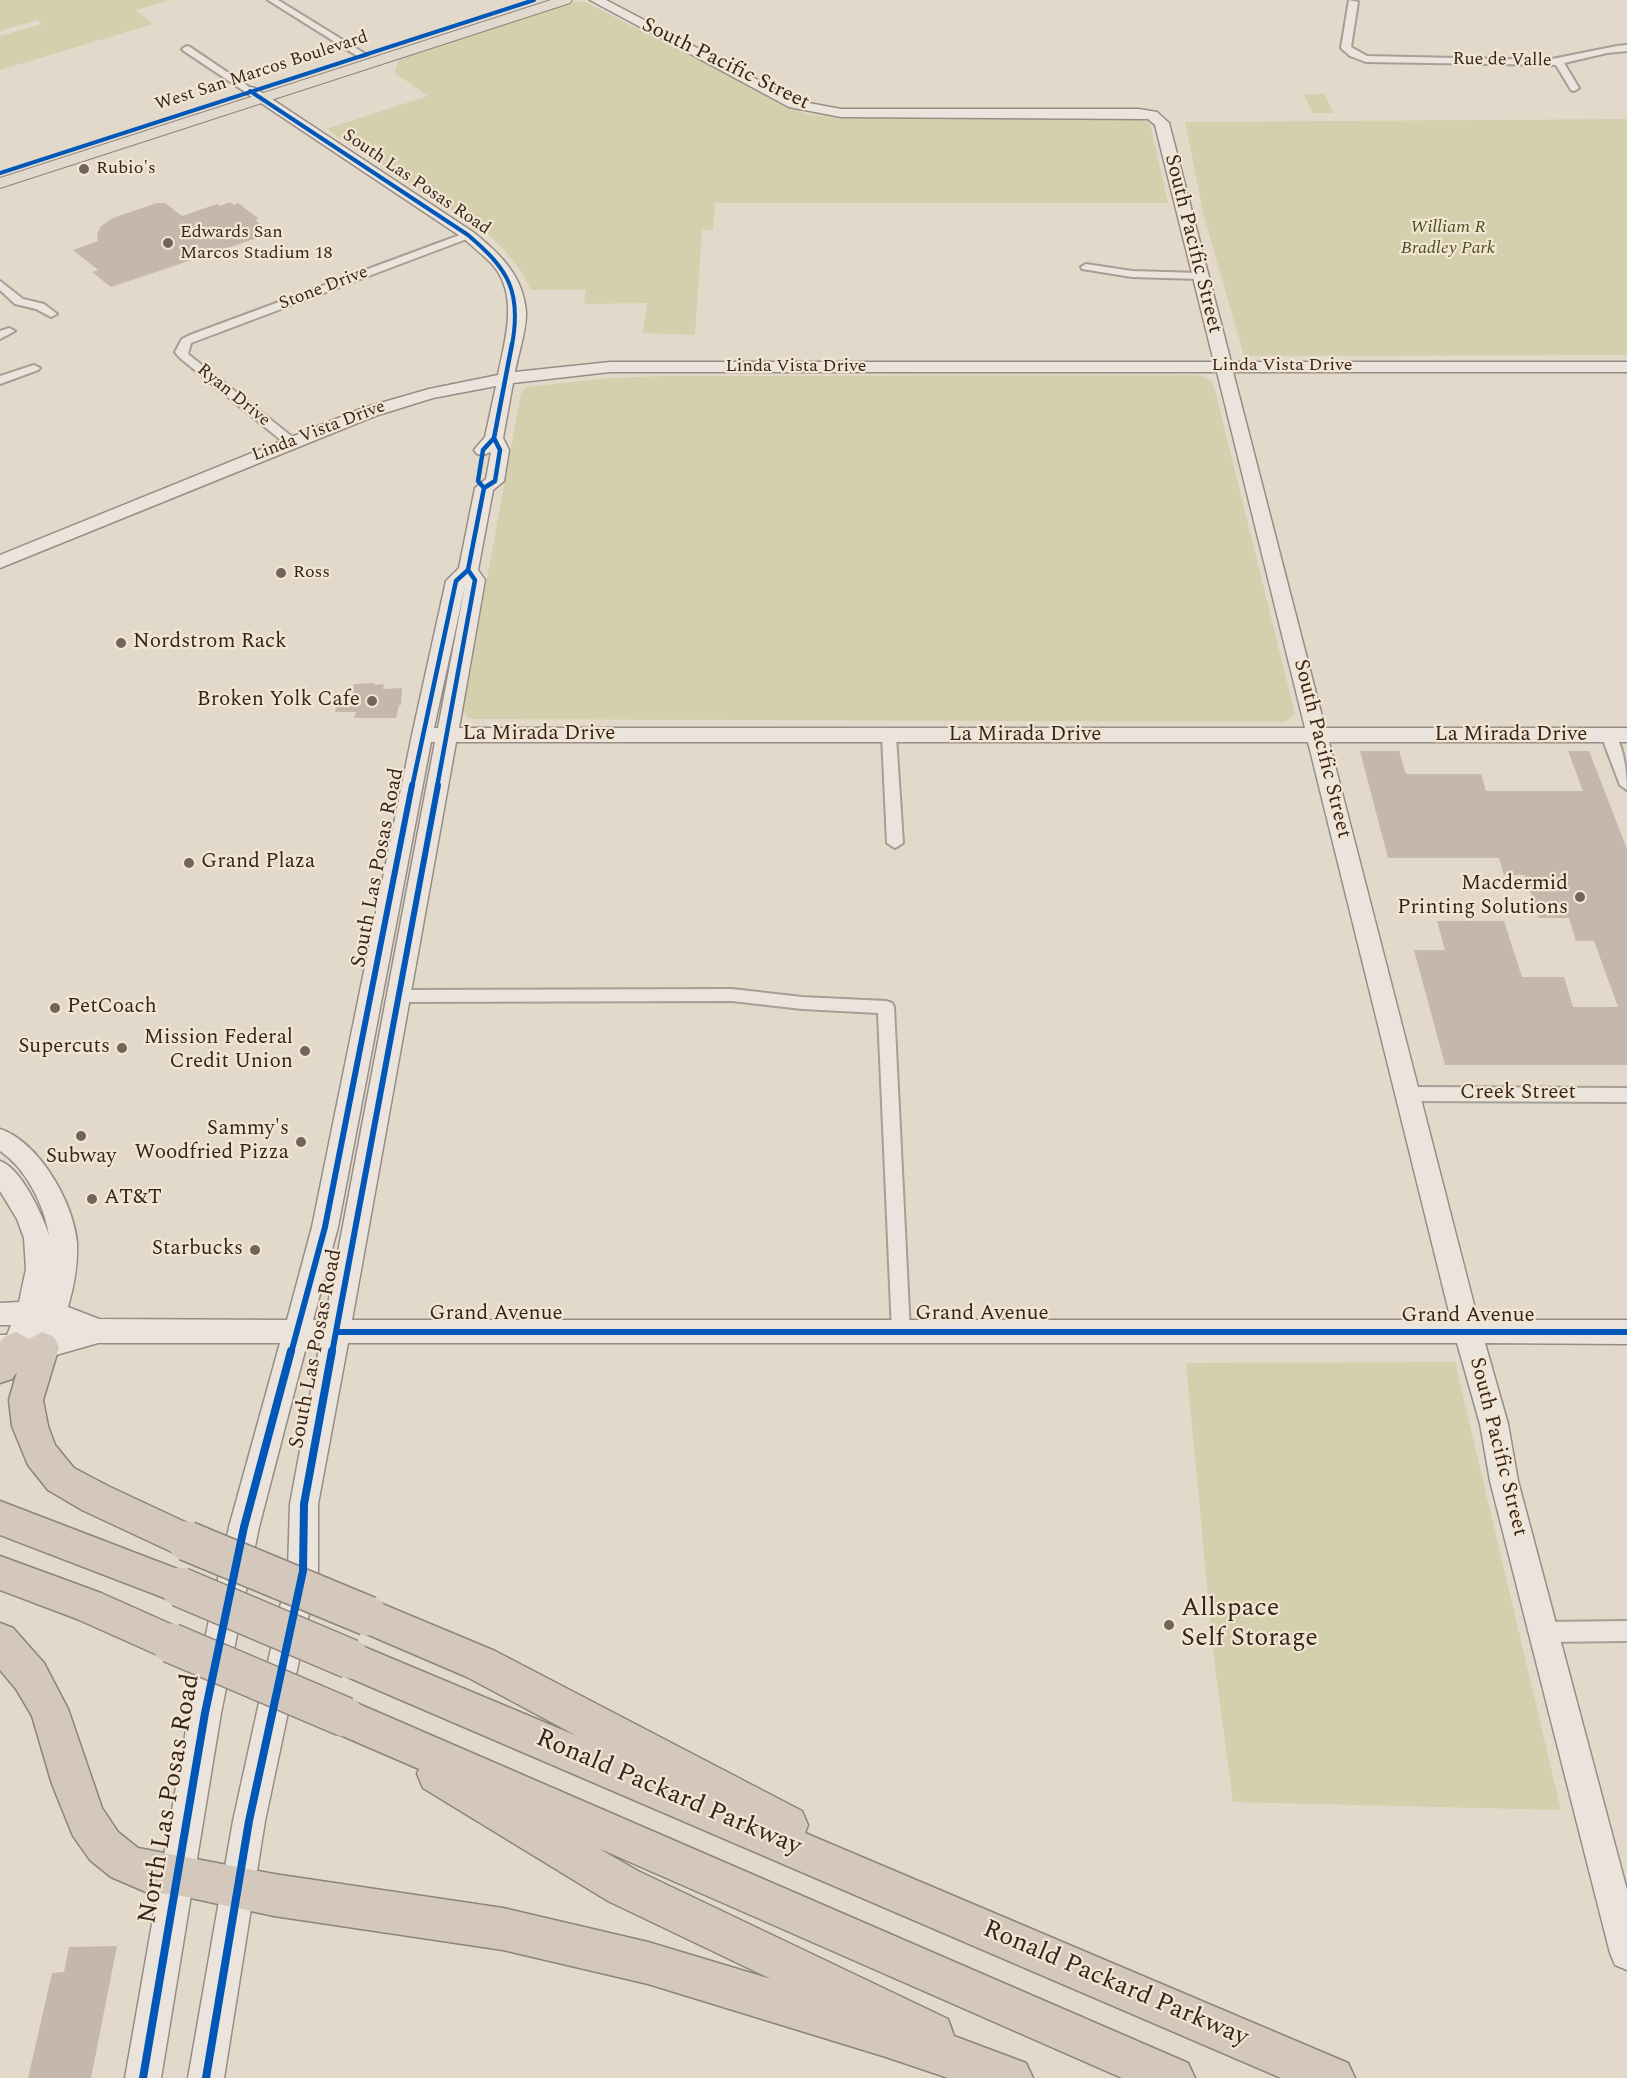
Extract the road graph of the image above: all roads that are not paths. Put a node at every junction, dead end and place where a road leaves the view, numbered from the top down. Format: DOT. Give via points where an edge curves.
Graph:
graph roads {
  1 [pos="272,0"];
  2 [pos="534,0"];
  3 [pos="565,0"];
  4 [pos="596,0"];
  5 [pos="1353,0"];
  6 [pos="1627,48"];
  7 [pos="188,49"];
  8 [pos="362,55"];
  9 [pos="1559,62"];
  10 [pos="1574,88"];
  11 [pos="255,95"];
  12 [pos="117,135"];
  13 [pos="0,173"];
  14 [pos="31,173"];
  15 [pos="0,183"];
  16 [pos="468,235"];
  17 [pos="1086,267"];
  18 [pos="1199,276"];
  19 [pos="0,284"];
  20 [pos="51,314"];
  21 [pos="182,346"];
  22 [pos="1223,366"];
  23 [pos="1627,367"];
  24 [pos="34,369"];
  25 [pos="505,377"];
  26 [pos="0,380"];
  27 [pos="291,442"];
  28 [pos="0,562"];
  29 [pos="468,570"];
  30 [pos="422,735"];
  31 [pos="446,735"];
  32 [pos="1617,735"];
  33 [pos="889,736"];
  34 [pos="1317,736"];
  35 [pos="1627,785"];
  36 [pos="895,843"];
  37 [pos="399,996"];
  38 [pos="1408,1094"];
  39 [pos="1627,1095"];
  40 [pos="0,1139"];
  41 [pos="0,1171"];
  42 [pos="0,1314"];
  43 [pos="40,1314"];
  44 [pos="98,1331"];
  45 [pos="296,1332"];
  46 [pos="337,1332"];
  47 [pos="901,1332"];
  48 [pos="1627,1332"];
  49 [pos="1468,1334"];
  50 [pos="14,1352"];
  51 [pos="0,1518"];
  52 [pos="244,1527"];
  53 [pos="0,1573"];
  54 [pos="1627,1631"];
  55 [pos="1544,1632"];
  56 [pos="0,1641"];
  57 [pos="345,1717"];
  58 [pos="177,1874"];
  59 [pos="237,1887"];
  60 [pos="1627,1953"];
  61 [pos="1100,1980"];
  62 [pos="143,2078"];
  63 [pos="206,2078"];
  64 [pos="1011,2078"];
  65 [pos="1022,2078"];
  66 [pos="1173,2078"];
  67 [pos="1333,2078"];
  1 -- 8 [label="street"];
  2 -- 8 [label="main road, West San Marcos Boulevard"];
  3 -- 11 [label="main road, West San Marcos Boulevard"];
  4 -- 18 [label="main road, South Pacific Street" via="794,104 814,109 841,113 1152,115 1162,123"];
  5 -- 9 [label="street, Rue de Valle" via="1346,48 1353,54 1375,60"];
  6 -- 9 [label="street, Rue de Valle"];
  7 -- 11 [label="street"];
  8 -- 11 [label="main road, West San Marcos Boulevard"];
  9 -- 10 [label="street"];
  11 -- 12 [label="main road, West San Marcos Boulevard"];
  11 -- 14 [label="main road, West San Marcos Boulevard"];
  11 -- 16 [label="main road, South Las Posas Road"];
  12 -- 13 [label="main road, West San Marcos Boulevard"];
  12 -- 14 [label="main road" via="90,149 34,167"];
  14 -- 15 [label="main road, West San Marcos Boulevard"];
  16 -- 21 [label="street, Stone Drive" via="194,337"];
  16 -- 25 [label="main road, South Las Posas Road" via="498,261 516,298 516,329"];
  17 -- 18 [label="street" via="1132,274"];
  18 -- 22 [label="main road, South Pacific Street"];
  19 -- 20 [label="street" via="19,302 40,306"];
  21 -- 27 [label="street, Ryan Drive" via="184,356"];
  22 -- 23 [label="main road, Linda Vista Drive"];
  22 -- 25 [label="main road, Linda Vista Drive" via="610,367"];
  22 -- 34 [label="main road, South Pacific Street"];
  24 -- 26 [label="street"];
  25 -- 27 [label="main road, Linda Vista Drive" via="416,396"];
  25 -- 29 [label="main road, South Las Posas Road" via="494,438 500,450 495,481 484,488"];
  27 -- 28 [label="main road, Linda Vista Drive"];
  29 -- 30 [label="main road, South Las Posas Road" via="456,581"];
  29 -- 31 [label="main road, South Las Posas Road" via="475,580"];
  30 -- 31 [label="main road, La Mirada Drive"];
  30 -- 45 [label="main road, South Las Posas Road" via="325,1227"];
  31 -- 33 [label="main road, La Mirada Drive"];
  31 -- 37 [label="main road, South Las Posas Road"];
  32 -- 34 [label="main road, La Mirada Drive"];
  32 -- 35 [label="street"];
  33 -- 34 [label="main road, La Mirada Drive"];
  33 -- 36 [label="street"];
  34 -- 38 [label="main road, South Pacific Street"];
  37 -- 46 [label="main road, South Las Posas Road"];
  37 -- 47 [label="street" via="732,995 886,1007"];
  38 -- 39 [label="street, Creek Street"];
  38 -- 49 [label="main road, South Pacific Street"];
  40 -- 43 [label="main road" via="16,1146 52,1198 62,1226 64,1272"];
  41 -- 43 [label="main road" via="33,1223 40,1258 36,1290"];
  42 -- 43 [label="main road, Grand Avenue"];
  43 -- 44 [label="main road, Grand Avenue"];
  43 -- 50 [label="main road"];
  44 -- 45 [label="main road, Grand Avenue"];
  44 -- 50 [label="main road, Grand Avenue"];
  45 -- 46 [label="main road, Grand Avenue"];
  45 -- 52 [label="main road, South Las Posas Road"];
  46 -- 47 [label="main road, Grand Avenue"];
  46 -- 59 [label="main road, South Las Posas Road" via="304,1504 303,1571"];
  47 -- 49 [label="main road, Grand Avenue"];
  48 -- 49 [label="main road, Grand Avenue"];
  49 -- 55 [label="main road, South Pacific Street"];
  50 -- 61 [label="highway, bridge" via="30,1426 41,1454 61,1479 187,1541 481,1664 700,1781"];
  51 -- 61 [label="highway, Ronald Packard Parkway, bridge" via="180,1587"];
  52 -- 58 [label="main road, North Las Posas Road" via="204,1713"];
  53 -- 57 [label="highway, bridge" via="88,1606"];
  54 -- 55 [label="street"];
  55 -- 60 [label="main road, South Pacific Street"];
  56 -- 58 [label="highway" via="30,1676 49,1709 87,1822 104,1846 125,1863 146,1871"];
  57 -- 65 [label="highway" via="623,1886"];
  57 -- 66 [label="highway"];
  58 -- 59 [label="highway"];
  58 -- 62 [label="main road, North Las Posas Road"];
  59 -- 63 [label="main road"];
  59 -- 64 [label="highway" via="503,1929 648,1963 842,2021"];
  61 -- 67 [label="highway, Ronald Packard Parkway"];
}
